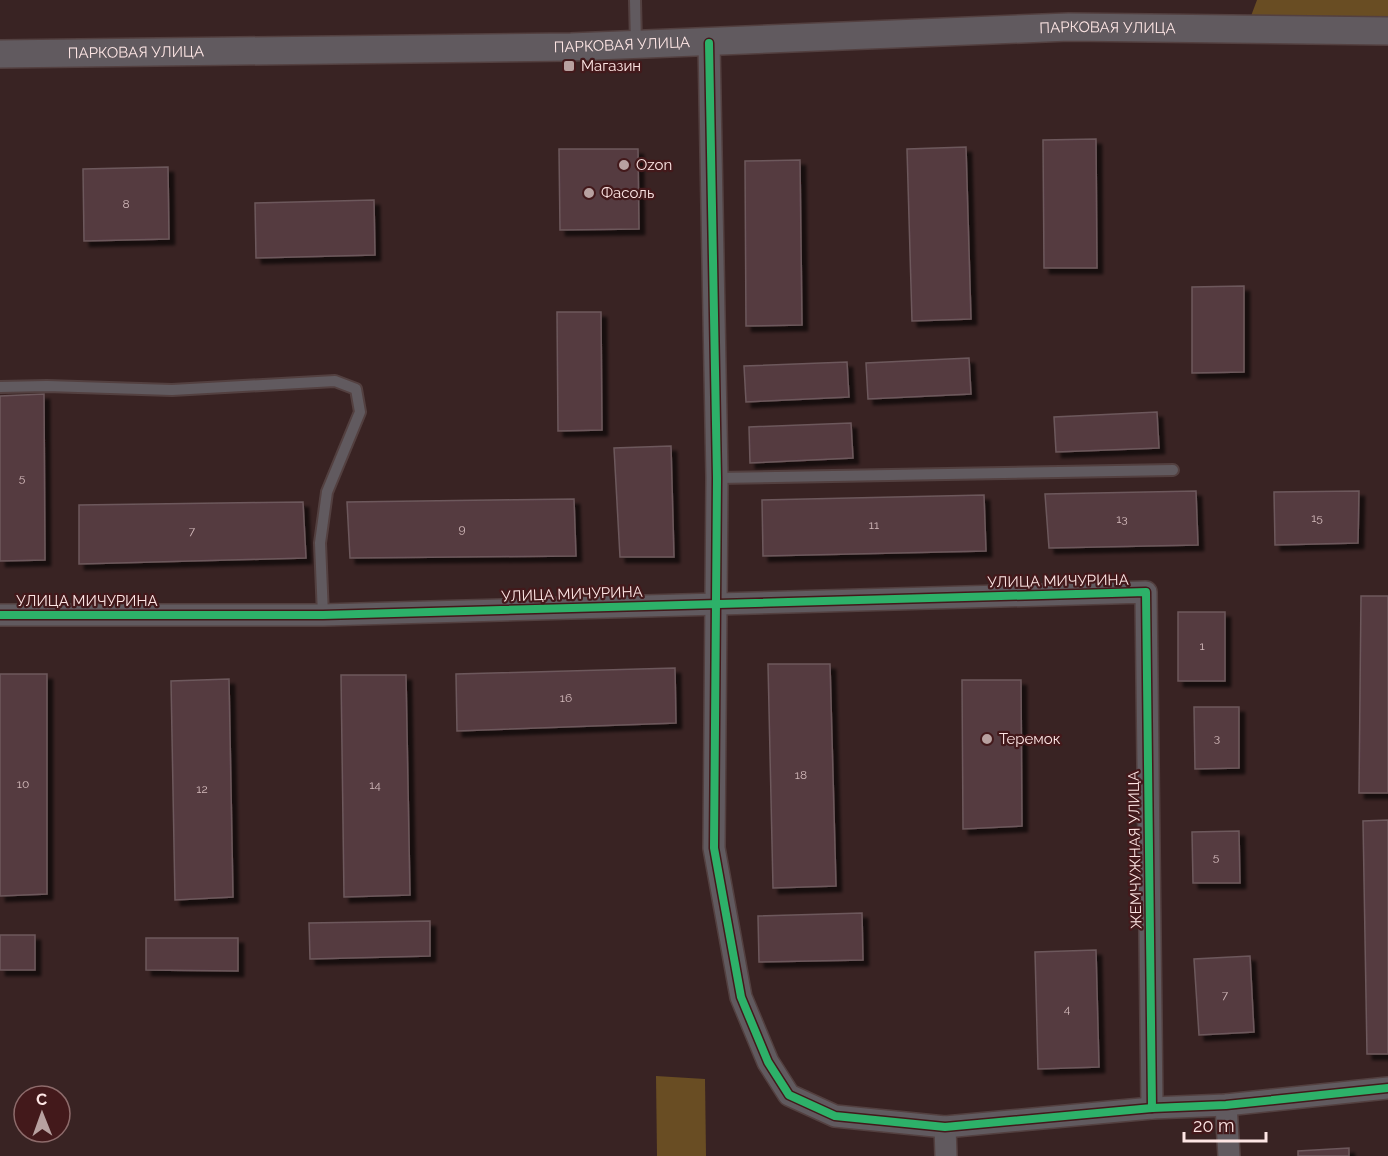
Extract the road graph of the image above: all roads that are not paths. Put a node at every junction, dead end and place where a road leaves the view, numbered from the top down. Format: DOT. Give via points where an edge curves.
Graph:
graph roads {
  1 [pos="635,0"];
  2 [pos="1388,31"];
  3 [pos="709,43"];
  4 [pos="636,45"];
  5 [pos="0,54"];
  6 [pos="0,387"];
  7 [pos="1173,470"];
  8 [pos="717,478"];
  9 [pos="1146,592"];
  10 [pos="715,603"];
  11 [pos="0,615"];
  12 [pos="323,615"];
  13 [pos="1388,1088"];
  14 [pos="1226,1105"];
  15 [pos="1152,1108"];
  16 [pos="945,1128"];
  17 [pos="946,1156"];
  18 [pos="1229,1156"];
  1 -- 4 [label="lane"];
  2 -- 3 [label="street, ПАРКОВАЯ УЛИЦА" via="1070,27"];
  3 -- 4 [label="street, ПАРКОВАЯ УЛИЦА"];
  3 -- 8 [label="street"];
  4 -- 5 [label="street, ПАРКОВАЯ УЛИЦА"];
  6 -- 12 [label="lane" via="172,390 335,381 356,389 360,412 327,492 322,522"];
  7 -- 8 [label="lane"];
  8 -- 10 [label="street"];
  9 -- 10 [label="street, УЛИЦА МИЧУРИНА"];
  9 -- 15 [label="street, ЖЕМЧУЖНАЯ УЛИЦА"];
  10 -- 12 [label="street, УЛИЦА МИЧУРИНА"];
  10 -- 16 [label="street" via="714,848 741,997 768,1062 789,1095 835,1116"];
  11 -- 12 [label="street, УЛИЦА МИЧУРИНА"];
  13 -- 14 [label="street"];
  14 -- 15 [label="street"];
  14 -- 18 [label="street"];
  15 -- 16 [label="street"];
  16 -- 17 [label="street"];
}
